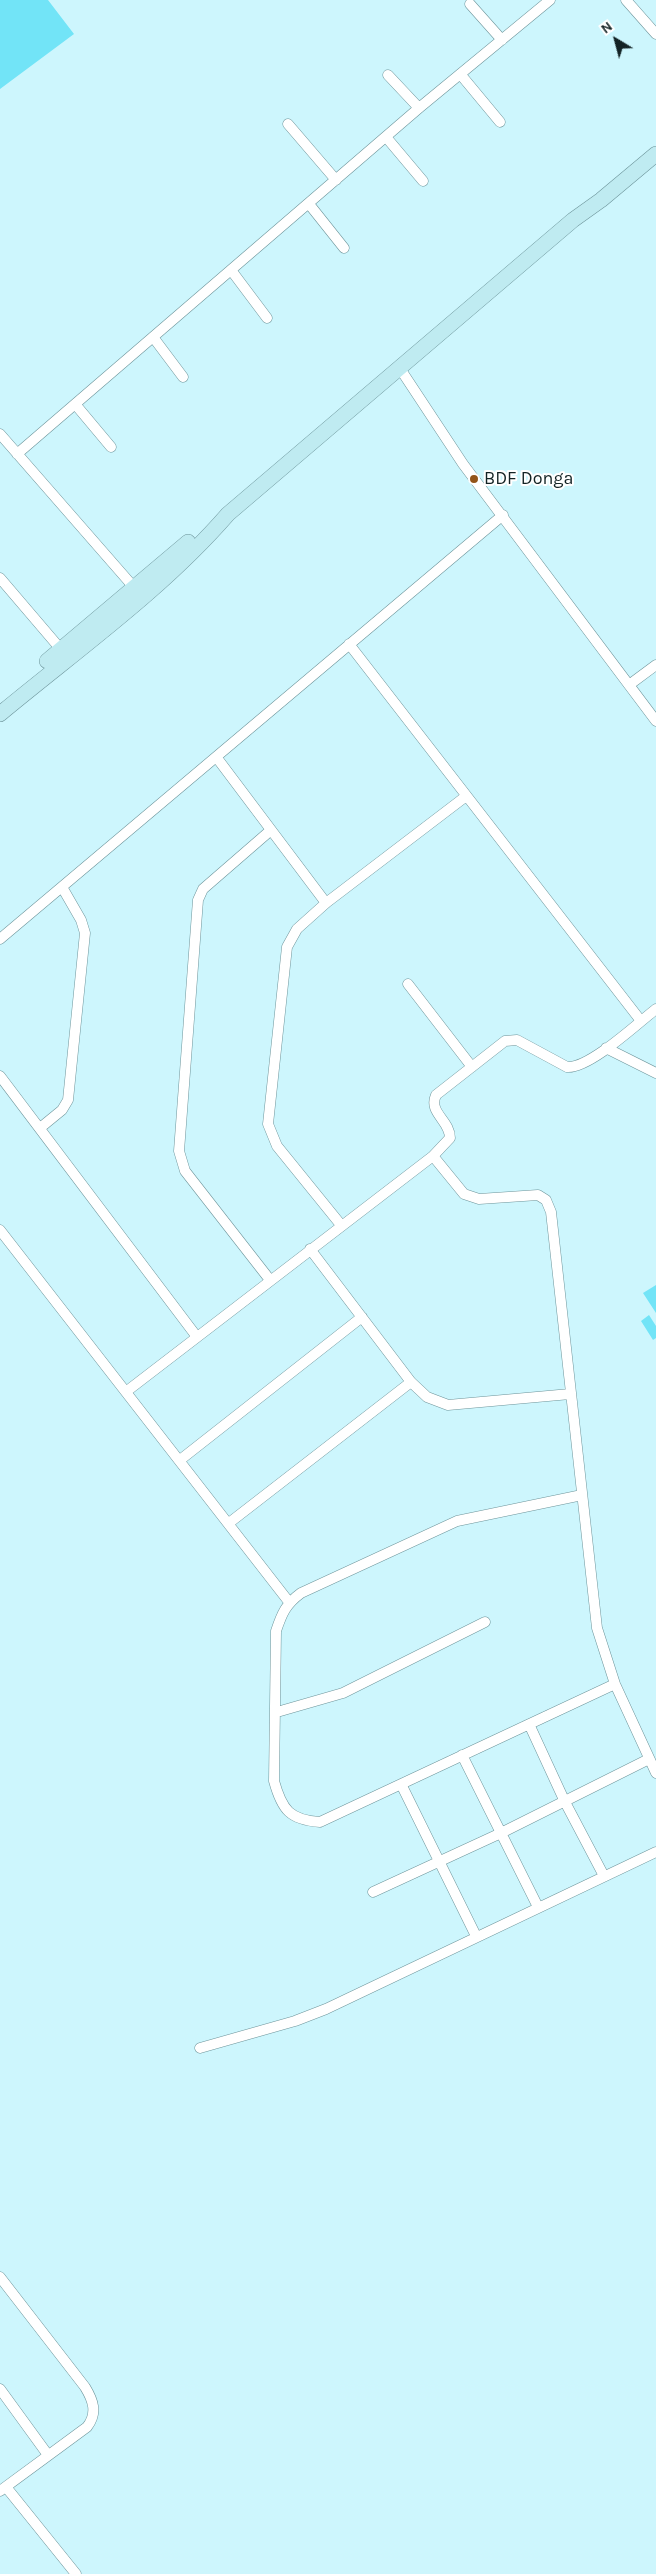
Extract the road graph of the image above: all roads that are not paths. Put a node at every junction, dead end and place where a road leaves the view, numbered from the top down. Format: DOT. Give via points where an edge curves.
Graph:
graph roads {
  1 [pos="550,0"];
  2 [pos="626,0"];
  3 [pos="470,4"];
  4 [pos="656,34"];
  5 [pos="502,40"];
  6 [pos="388,75"];
  7 [pos="461,75"];
  8 [pos="419,108"];
  9 [pos="500,122"];
  10 [pos="288,124"];
  11 [pos="386,138"];
  12 [pos="656,143"];
  13 [pos="656,154"];
  14 [pos="336,180"];
  15 [pos="423,181"];
  16 [pos="309,204"];
  17 [pos="573,220"];
  18 [pos="344,248"];
  19 [pos="231,270"];
  20 [pos="267,318"];
  21 [pos="153,337"];
  22 [pos="399,367"];
  23 [pos="183,377"];
  24 [pos="75,404"];
  25 [pos="0,434"];
  26 [pos="110,447"];
  27 [pos="17,454"];
  28 [pos="503,515"];
  29 [pos="0,578"];
  30 [pos="139,592"];
  31 [pos="349,644"];
  32 [pos="65,654"];
  33 [pos="656,665"];
  34 [pos="630,685"];
  35 [pos="0,702"];
  36 [pos="0,714"];
  37 [pos="656,721"];
  38 [pos="217,758"];
  39 [pos="465,797"];
  40 [pos="271,830"];
  41 [pos="62,887"];
  42 [pos="326,903"];
  43 [pos="0,939"];
  44 [pos="408,984"];
  45 [pos="656,1009"];
  46 [pos="641,1021"];
  47 [pos="606,1048"];
  48 [pos="472,1067"];
  49 [pos="656,1073"];
  50 [pos="0,1076"];
  51 [pos="40,1128"];
  52 [pos="433,1156"];
  53 [pos="341,1226"];
  54 [pos="0,1230"];
  55 [pos="310,1250"];
  56 [pos="270,1280"];
  57 [pos="362,1317"];
  58 [pos="197,1337"];
  59 [pos="411,1382"];
  60 [pos="127,1391"];
  61 [pos="570,1394"];
  62 [pos="180,1460"];
  63 [pos="582,1495"];
  64 [pos="229,1523"];
  65 [pos="289,1602"];
  66 [pos="485,1622"];
  67 [pos="615,1684"];
  68 [pos="277,1712"];
  69 [pos="529,1724"];
  70 [pos="462,1755"];
  71 [pos="649,1759"];
  72 [pos="656,1773"];
  73 [pos="401,1784"];
  74 [pos="565,1802"];
  75 [pos="501,1833"];
  76 [pos="656,1852"];
  77 [pos="440,1862"];
  78 [pos="604,1876"];
  79 [pos="373,1892"];
  80 [pos="538,1907"];
  81 [pos="476,1936"];
  82 [pos="200,2048"];
  83 [pos="0,2277"];
  84 [pos="0,2389"];
  85 [pos="48,2455"];
  86 [pos="3,2489"];
  87 [pos="76,2574"];
  1 -- 5 [label="street"];
  2 -- 4 [label="street"];
  3 -- 5 [label="street"];
  5 -- 7 [label="street"];
  6 -- 8 [label="street"];
  7 -- 8 [label="street"];
  7 -- 9 [label="street"];
  8 -- 11 [label="street"];
  10 -- 14 [label="street"];
  11 -- 14 [label="street"];
  11 -- 15 [label="street"];
  12 -- 17 [label="main road" via="594,197"];
  13 -- 17 [label="main road"];
  14 -- 16 [label="street"];
  16 -- 18 [label="street"];
  16 -- 19 [label="street"];
  17 -- 22 [label="main road"];
  19 -- 20 [label="street"];
  19 -- 21 [label="street"];
  21 -- 23 [label="street"];
  21 -- 24 [label="street"];
  22 -- 28 [label="street" via="463,464"];
  22 -- 30 [label="main road" via="228,514 208,537"];
  24 -- 26 [label="street"];
  24 -- 27 [label="street"];
  25 -- 27 [label="street"];
  27 -- 30 [label="street"];
  28 -- 31 [label="street"];
  28 -- 34 [label="street"];
  29 -- 32 [label="street"];
  30 -- 32 [label="main road"];
  31 -- 38 [label="street"];
  31 -- 39 [label="street"];
  32 -- 35 [label="main road"];
  32 -- 36 [label="main road"];
  33 -- 34 [label="street"];
  34 -- 37 [label="street"];
  38 -- 40 [label="street"];
  38 -- 41 [label="street"];
  39 -- 42 [label="street"];
  39 -- 46 [label="street"];
  40 -- 42 [label="street"];
  40 -- 56 [label="street" via="203,889 198,900 178,1151 186,1171"];
  41 -- 43 [label="street"];
  41 -- 51 [label="street" via="85,933 68,1100 62,1110"];
  42 -- 53 [label="street" via="296,929 287,947 268,1124 277,1146"];
  44 -- 48 [label="street"];
  45 -- 46 [label="street"];
  46 -- 47 [label="street"];
  47 -- 48 [label="street" via="575,1068 511,1039"];
  47 -- 49 [label="street"];
  48 -- 52 [label="street" via="436,1095 434,1108 450,1131 450,1138"];
  50 -- 51 [label="street"];
  51 -- 58 [label="street"];
  52 -- 53 [label="street"];
  52 -- 61 [label="street" via="464,1194 478,1199 538,1195 546,1200 551,1212"];
  53 -- 55 [label="street"];
  54 -- 60 [label="street"];
  55 -- 56 [label="street"];
  55 -- 57 [label="street"];
  56 -- 58 [label="street"];
  57 -- 59 [label="street"];
  57 -- 62 [label="street"];
  58 -- 60 [label="street"];
  59 -- 61 [label="street" via="427,1397 448,1405"];
  59 -- 64 [label="street"];
  60 -- 62 [label="street"];
  61 -- 63 [label="street"];
  62 -- 64 [label="street"];
  63 -- 65 [label="street" via="457,1521 301,1593"];
  63 -- 67 [label="street" via="597,1628"];
  64 -- 65 [label="street"];
  65 -- 68 [label="street" via="282,1610 276,1631"];
  66 -- 68 [label="street" via="343,1693"];
  67 -- 69 [label="street"];
  67 -- 71 [label="street"];
  68 -- 73 [label="street" via="274,1781 286,1811 301,1820 320,1822"];
  69 -- 70 [label="street"];
  69 -- 74 [label="street"];
  70 -- 73 [label="street"];
  70 -- 75 [label="street"];
  71 -- 72 [label="street"];
  71 -- 74 [label="street"];
  73 -- 77 [label="street"];
  74 -- 75 [label="street"];
  74 -- 78 [label="street"];
  75 -- 77 [label="street"];
  75 -- 80 [label="street"];
  76 -- 78 [label="street"];
  77 -- 79 [label="street"];
  77 -- 81 [label="street"];
  78 -- 80 [label="street"];
  80 -- 81 [label="street"];
  81 -- 82 [label="street" via="326,2009"];
  83 -- 85 [label="street" via="85,2387 93,2404 93,2417 89,2424"];
  84 -- 85 [label="street"];
  85 -- 86 [label="street"];
  86 -- 87 [label="street"];
}
